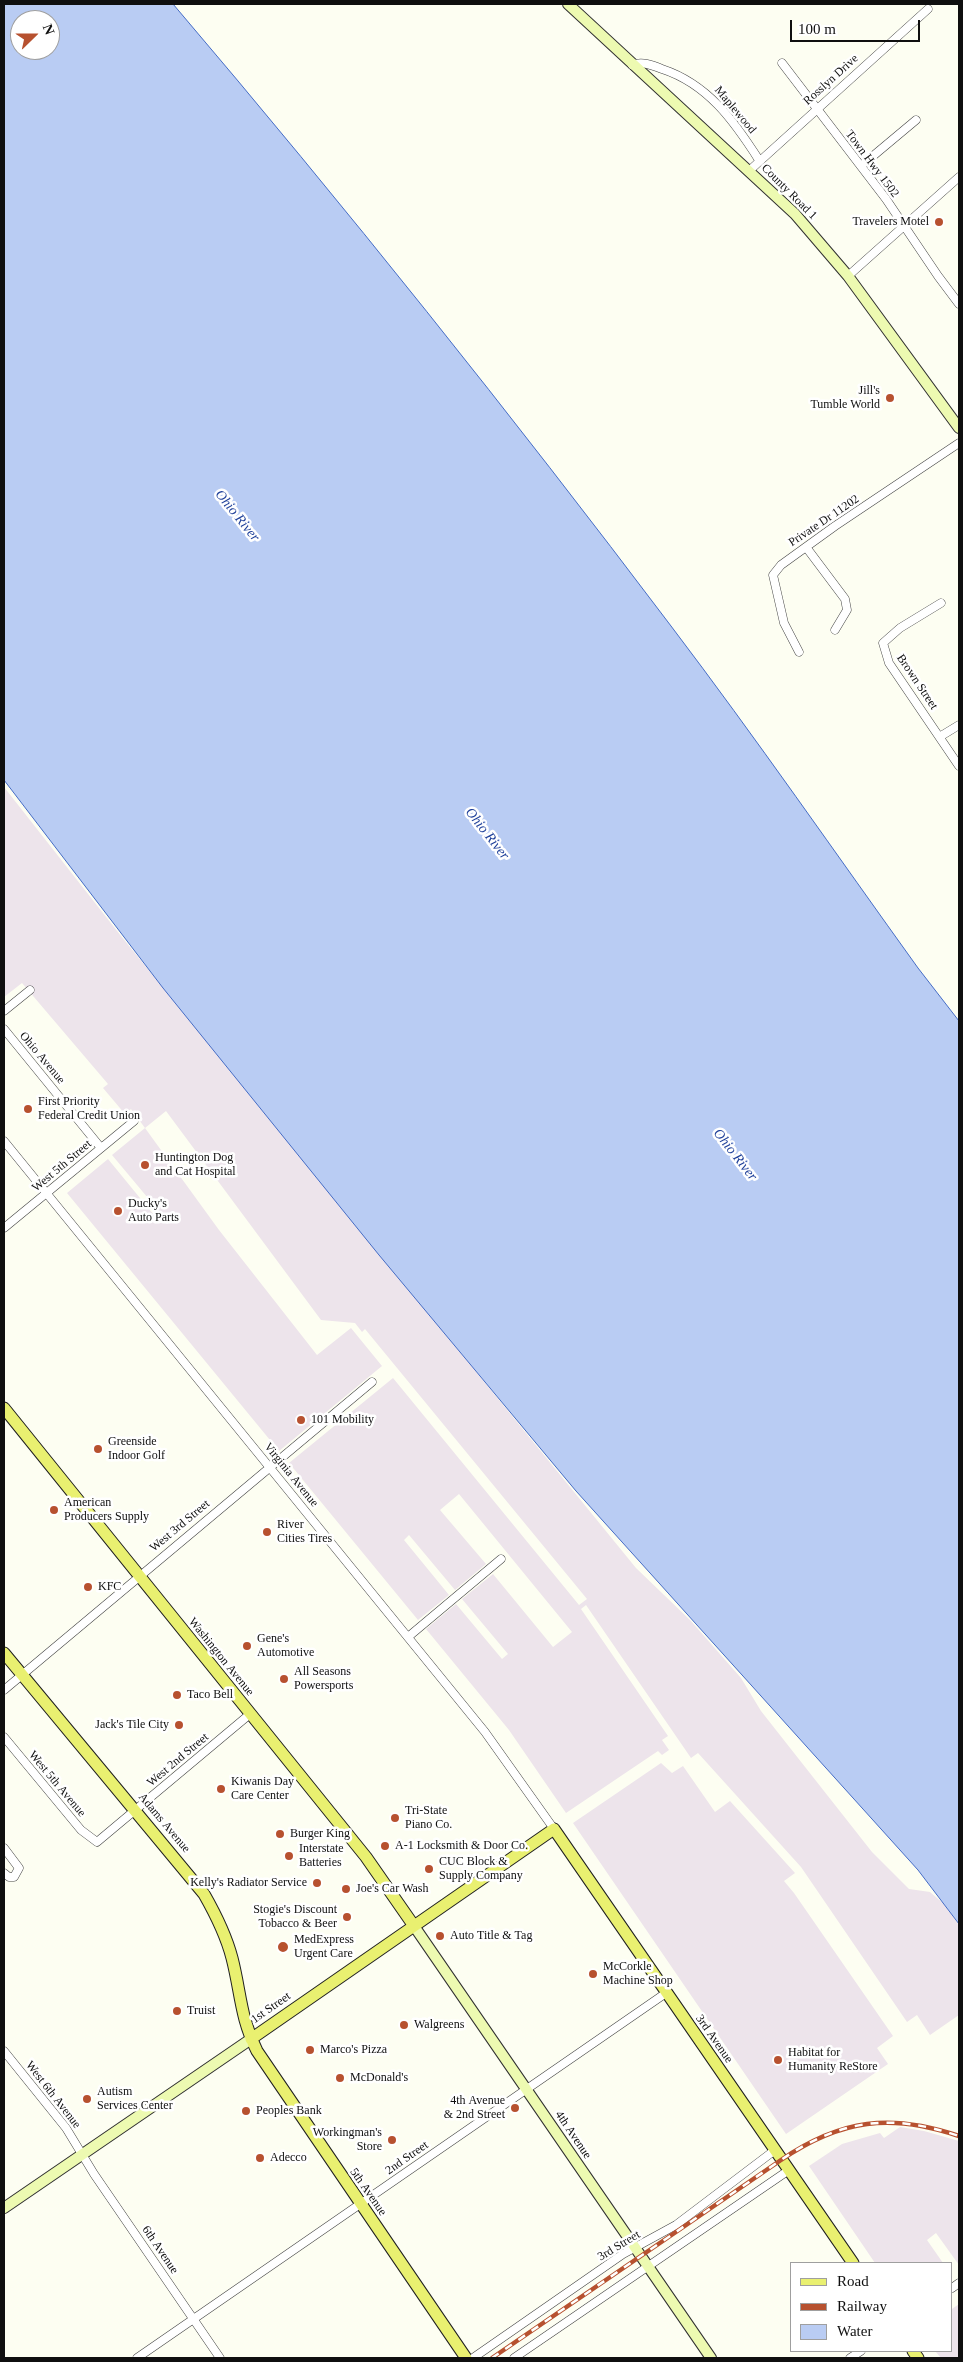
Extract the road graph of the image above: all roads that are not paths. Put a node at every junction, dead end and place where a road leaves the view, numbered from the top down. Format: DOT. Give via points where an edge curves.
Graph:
graph roads {
  1 [pos="568,4"];
  2 [pos="928,9"];
  3 [pos="782,63"];
  4 [pos="632,65"];
  5 [pos="816,109"];
  6 [pos="916,120"];
  7 [pos="759,160"];
  8 [pos="861,166"];
  9 [pos="750,170"];
  10 [pos="959,177"];
  11 [pos="903,225"];
  12 [pos="848,276"];
  13 [pos="959,304"];
  14 [pos="959,428"];
  15 [pos="959,443"];
  16 [pos="806,547"];
  17 [pos="941,603"];
  18 [pos="835,630"];
  19 [pos="799,652"];
  20 [pos="959,725"];
  21 [pos="941,736"];
  22 [pos="959,766"];
  23 [pos="30,990"];
  24 [pos="4,1010"];
  25 [pos="4,1030"];
  26 [pos="134,1121"];
  27 [pos="4,1140"];
  28 [pos="102,1148"];
  29 [pos="46,1193"];
  30 [pos="4,1228"];
  31 [pos="372,1382"];
  32 [pos="4,1408"];
  33 [pos="269,1467"];
  34 [pos="501,1559"];
  35 [pos="138,1577"];
  36 [pos="408,1637"];
  37 [pos="4,1652"];
  38 [pos="22,1674"];
  39 [pos="4,1690"];
  40 [pos="250,1714"];
  41 [pos="4,1737"];
  42 [pos="135,1811"];
  43 [pos="554,1829"];
  44 [pos="97,1842"];
  45 [pos="4,1848"];
  46 [pos="4,1873"];
  47 [pos="414,1926"];
  48 [pos="666,1993"];
  49 [pos="251,2039"];
  50 [pos="4,2051"];
  51 [pos="526,2090"];
  52 [pos="774,2150"];
  53 [pos="82,2154"];
  54 [pos="788,2170"];
  55 [pos="359,2204"];
  56 [pos="4,2208"];
  57 [pos="635,2248"];
  58 [pos="852,2262"];
  59 [pos="648,2267"];
  60 [pos="193,2319"];
  61 [pos="136,2358"];
  62 [pos="220,2358"];
  63 [pos="466,2358"];
  64 [pos="473,2358"];
  65 [pos="514,2358"];
  66 [pos="711,2358"];
  1 -- 4 [label="street, County Road 1"];
  2 -- 5 [label="street, Rosslyn Drive"];
  3 -- 5 [label="street, Town Hwy 1502"];
  4 -- 7 [label="street, Maplewood" via="642,63 662,68 700,88 724,111"];
  4 -- 9 [label="street, County Road 1"];
  5 -- 7 [label="street, Rosslyn Drive"];
  5 -- 8 [label="street, Town Hwy 1502"];
  6 -- 8 [label="street"];
  7 -- 9 [label="street, Rosslyn Drive"];
  8 -- 11 [label="street, Town Hwy 1502"];
  9 -- 12 [label="street, County Road 1" via="796,214"];
  10 -- 11 [label="street"];
  11 -- 12 [label="street"];
  11 -- 13 [label="street, Town Hwy 1502"];
  12 -- 14 [label="street, County Road 1"];
  15 -- 16 [label="street, Private Dr 11202"];
  16 -- 18 [label="street" via="845,599 847,610"];
  16 -- 19 [label="street, Private Dr 11202" via="773,575 784,623"];
  17 -- 21 [label="street, Brown Street" via="900,628 883,643 889,663"];
  20 -- 21 [label="street"];
  21 -- 22 [label="street, Brown Street"];
  23 -- 24 [label="street"];
  25 -- 28 [label="street, Ohio Avenue"];
  26 -- 28 [label="street, West 5th Street"];
  27 -- 29 [label="street, Virginia Avenue"];
  28 -- 29 [label="street, West 5th Street"];
  29 -- 30 [label="street, West 5th Street"];
  29 -- 33 [label="street, Virginia Avenue"];
  31 -- 33 [label="street, West 3rd Street"];
  32 -- 35 [label="main road, Washington Avenue"];
  33 -- 35 [label="street, West 3rd Street"];
  33 -- 36 [label="street, Virginia Avenue"];
  34 -- 36 [label="street"];
  35 -- 38 [label="street, West 3rd Street"];
  35 -- 40 [label="main road, Washington Avenue"];
  36 -- 43 [label="street, Virginia Avenue" via="496,1745"];
  37 -- 38 [label="main road, Adams Avenue"];
  38 -- 39 [label="street, West 3rd Street"];
  38 -- 42 [label="main road, Adams Avenue"];
  40 -- 42 [label="street, West 2nd Street"];
  40 -- 47 [label="main road, Washington Avenue" via="366,1857"];
  41 -- 44 [label="street, West 5th Avenue" via="81,1830"];
  42 -- 44 [label="street, West 2nd Street"];
  42 -- 49 [label="main road, Adams Avenue" via="192,1880 216,1916 232,1960 240,2007"];
  43 -- 47 [label="main road, 1st Street"];
  43 -- 48 [label="main road, 3rd Avenue"];
  45 -- 46 [label="street" via="19,1868 14,1877"];
  47 -- 49 [label="main road, 1st Street"];
  47 -- 51 [label="street, 4th Avenue"];
  48 -- 51 [label="street, 2nd Street"];
  48 -- 52 [label="main road, 3rd Avenue"];
  49 -- 53 [label="street, 1st Street"];
  49 -- 55 [label="main road, 5th Avenue" via="267,2069"];
  50 -- 53 [label="street, West 6th Avenue" via="59,2118"];
  51 -- 55 [label="street, 2nd Street"];
  51 -- 57 [label="street, 4th Avenue"];
  52 -- 54 [label="main road, 3rd Avenue"];
  52 -- 57 [label="street, 3rd Street" via="676,2225"];
  53 -- 56 [label="street, 1st Street"];
  53 -- 60 [label="street, 6th Avenue"];
  54 -- 58 [label="main road, 3rd Avenue"];
  54 -- 59 [label="street"];
  55 -- 60 [label="street, 2nd Street"];
  55 -- 63 [label="main road, 5th Avenue"];
  57 -- 59 [label="street, 4th Avenue"];
  57 -- 64 [label="street, 3rd Street"];
  59 -- 65 [label="street"];
  59 -- 66 [label="street, 4th Avenue"];
  60 -- 61 [label="street, 2nd Street"];
  60 -- 62 [label="street, 6th Avenue"];
}
